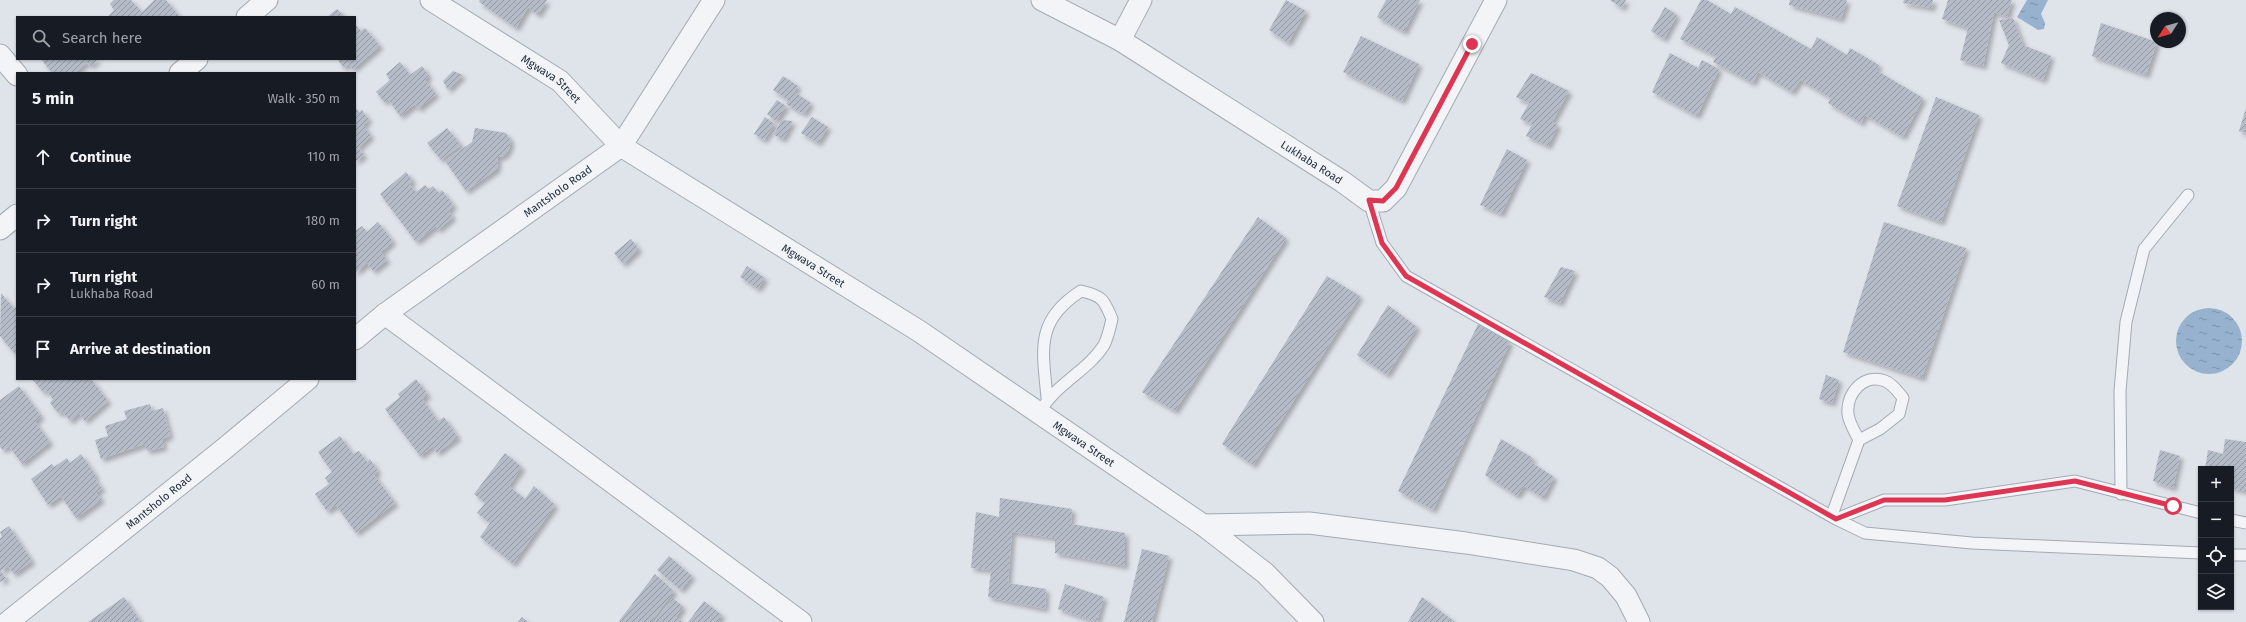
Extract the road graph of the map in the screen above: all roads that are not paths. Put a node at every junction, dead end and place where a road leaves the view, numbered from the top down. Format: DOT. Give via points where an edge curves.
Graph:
graph roads {
  1 [pos="267,0"];
  2 [pos="432,0"];
  3 [pos="714,0"];
  4 [pos="1042,0"];
  5 [pos="1141,0"];
  6 [pos="1496,0"];
  7 [pos="248,16"];
  8 [pos="1120,40"];
  9 [pos="0,55"];
  10 [pos="196,60"];
  11 [pos="181,72"];
  12 [pos="16,74"];
  13 [pos="621,146"];
  14 [pos="2188,195"];
  15 [pos="1369,200"];
  16 [pos="16,216"];
  17 [pos="0,229"];
  18 [pos="385,314"];
  19 [pos="356,338"];
  20 [pos="307,380"];
  21 [pos="1043,405"];
  22 [pos="1858,440"];
  23 [pos="2121,494"];
  24 [pos="2198,512"];
  25 [pos="1834,517"];
  26 [pos="2234,521"];
  27 [pos="2246,523"];
  28 [pos="1203,525"];
  29 [pos="2198,553"];
  30 [pos="2234,555"];
  31 [pos="2246,555"];
  32 [pos="8,622"];
  33 [pos="801,622"];
  34 [pos="1313,622"];
  35 [pos="1639,622"];
  1 -- 7 [label="street"];
  2 -- 13 [label="street, Mgwava Street" via="560,81"];
  3 -- 13 [label="street, Mantsholo Road"];
  4 -- 8 [label="street, Lukhaba Road"];
  5 -- 8 [label="street"];
  6 -- 15 [label="street" via="1396,188 1383,201"];
  8 -- 15 [label="street, Lukhaba Road"];
  9 -- 12 [label="street"];
  10 -- 11 [label="street"];
  13 -- 18 [label="street, Mantsholo Road"];
  13 -- 21 [label="street, Mgwava Street"];
  14 -- 23 [label="lane" via="2144,249 2126,322 2120,391"];
  15 -- 25 [label="lane" via="1382,243 1406,276"];
  16 -- 17 [label="street"];
  18 -- 19 [label="street, Mantsholo Road"];
  18 -- 33 [label="street"];
  20 -- 32 [label="street, Mantsholo Road"];
  21 -- 21 [label="lane" via="1103,346 1109,334 1112,319 1103,299 1094,294 1081,291 1067,300 1047,328 1043,344"];
  21 -- 28 [label="street, Mgwava Street"];
  22 -- 22 [label="lane" via="1880,430 1899,414 1903,398 1896,388 1886,381 1863,381 1853,392 1848,414"];
  22 -- 25 [label="lane"];
  23 -- 24 [label="lane"];
  23 -- 25 [label="lane" via="2075,481 1945,500 1884,500"];
  25 -- 29 [label="lane" via="1865,533 1972,543"];
  26 -- 27 [label="lane"];
  28 -- 34 [label="street, Mgwava Street" via="1265,573"];
  28 -- 35 [label="street" via="1309,523 1574,560 1598,568 1610,577 1626,596"];
  30 -- 31 [label="lane"];
}
